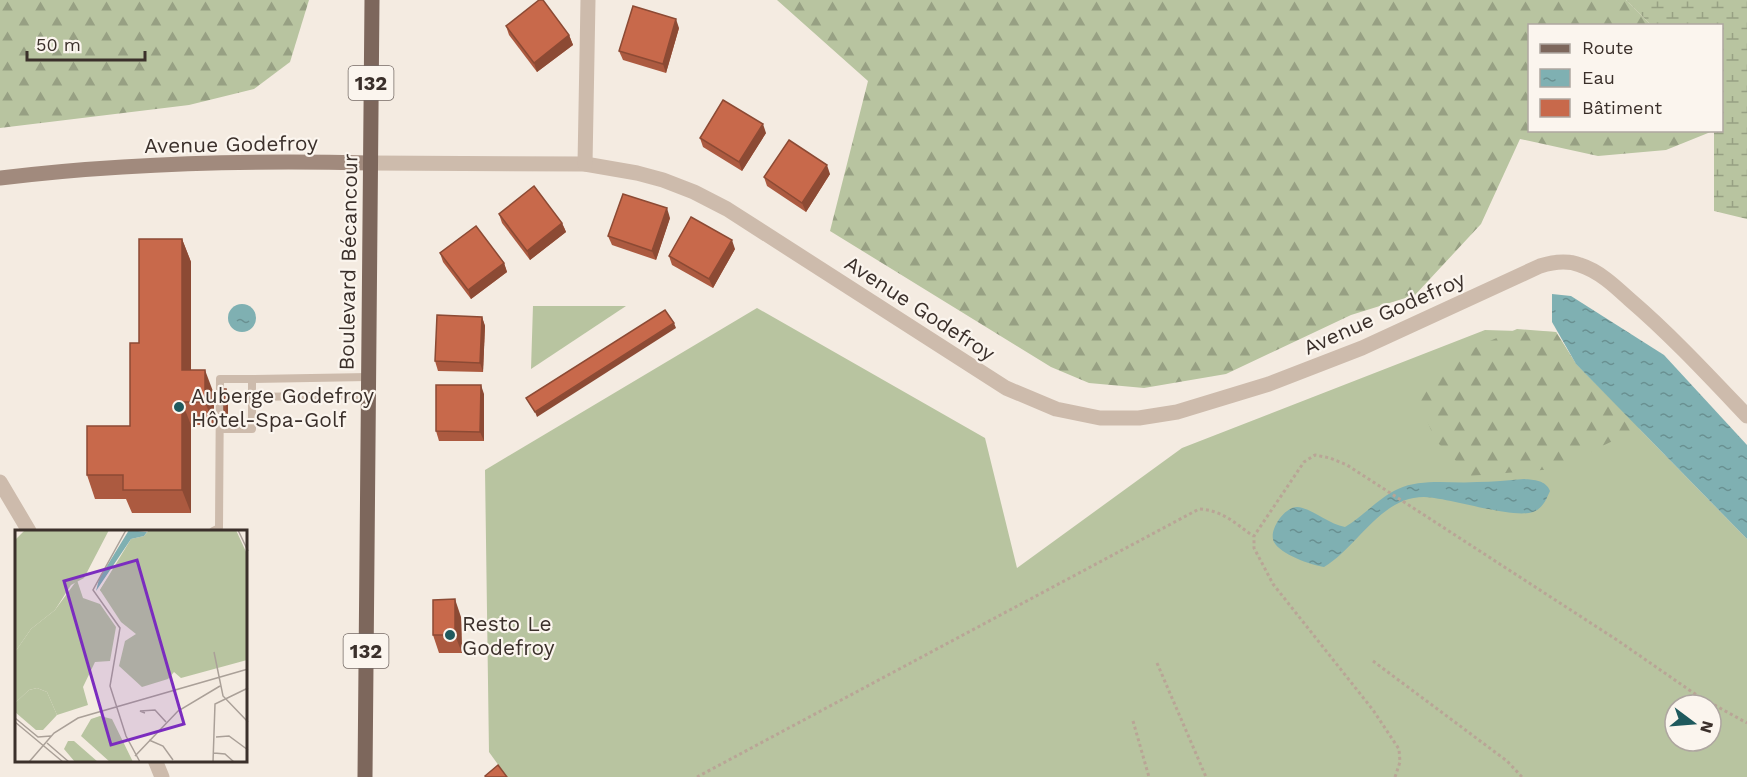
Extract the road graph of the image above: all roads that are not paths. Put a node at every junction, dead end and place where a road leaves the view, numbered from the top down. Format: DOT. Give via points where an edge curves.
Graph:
graph roads {
  1 [pos="372,0"];
  2 [pos="588,0"];
  3 [pos="370,163"];
  4 [pos="585,164"];
  5 [pos="0,178"];
  6 [pos="368,377"];
  7 [pos="252,379"];
  8 [pos="368,395"];
  9 [pos="252,397"];
  10 [pos="1747,416"];
  11 [pos="220,429"];
  12 [pos="0,482"];
  13 [pos="29,530"];
  14 [pos="215,530"];
  15 [pos="155,762"];
  16 [pos="162,777"];
  17 [pos="364,777"];
  1 -- 3 [label="main road, Boulevard Bécancour / 132"];
  2 -- 4 [label="street"];
  3 -- 4 [label="street, Avenue Godefroy"];
  3 -- 5 [label="street, Avenue Godefroy" via="120,167"];
  3 -- 6 [label="main road, Boulevard Bécancour / 132"];
  4 -- 10 [label="street, Avenue Godefroy" via="650,177 711,200 993,380 1030,400 1070,412 1112,419 1139,418 1215,402 1362,348 1545,264 1563,262 1588,268 1624,295 1668,334"];
  6 -- 7 [label="lane"];
  6 -- 8 [label="main road, Boulevard Bécancour / 132"];
  7 -- 9 [label="lane"];
  7 -- 11 [label="lane" via="220,379"];
  8 -- 9 [label="lane"];
  8 -- 17 [label="main road, Boulevard Bécancour / 132"];
  9 -- 11 [label="lane" via="252,429"];
  11 -- 14 [label="lane" via="219,528"];
  12 -- 13 [label="street"];
  15 -- 16 [label="street"];
}
